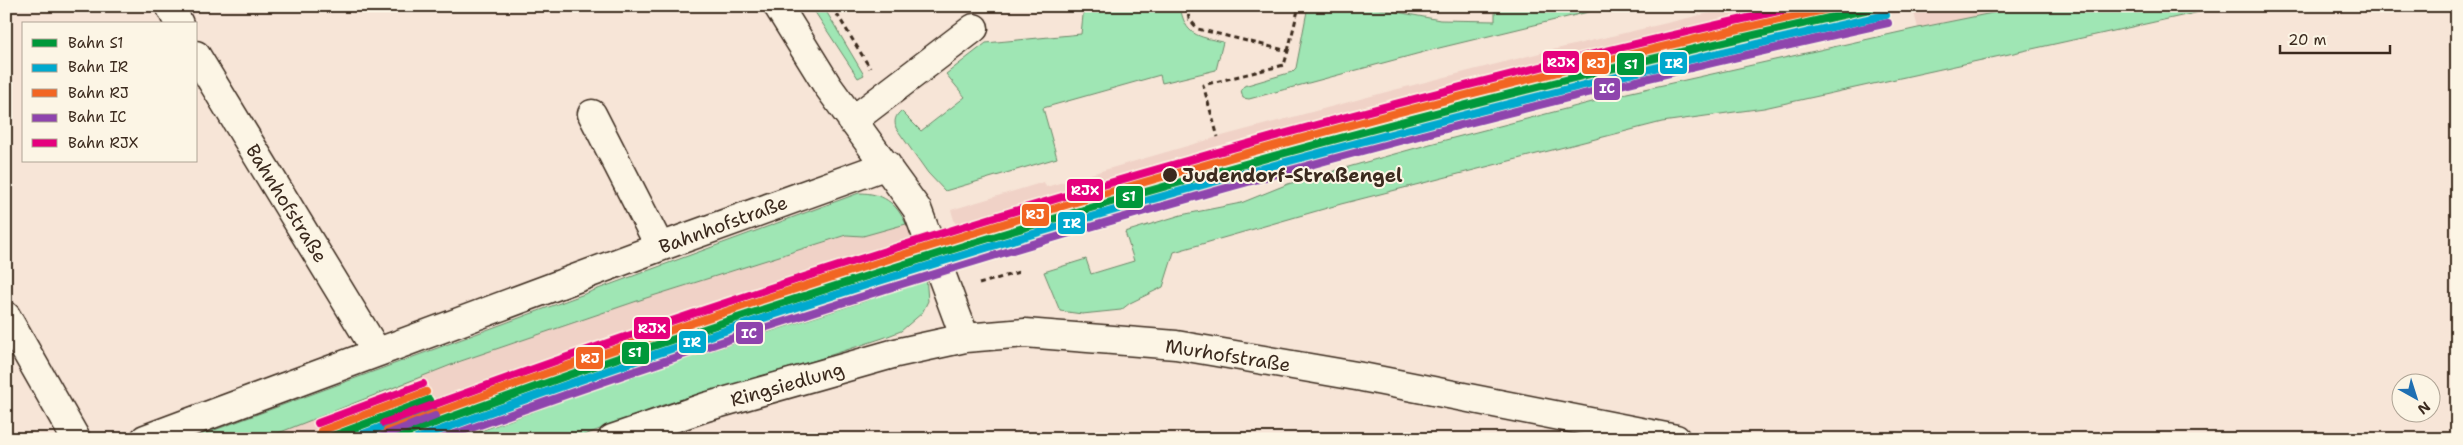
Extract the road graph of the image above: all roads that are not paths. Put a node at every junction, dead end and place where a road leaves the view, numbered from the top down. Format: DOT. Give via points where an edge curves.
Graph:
graph roads {
  1 [pos="170,6"];
  2 [pos="778,6"];
  3 [pos="179,22"];
  4 [pos="974,28"];
  5 [pos="198,58"];
  6 [pos="592,114"];
  7 [pos="852,121"];
  8 [pos="887,165"];
  9 [pos="660,247"];
  10 [pos="6,316"];
  11 [pos="964,338"];
  12 [pos="378,352"];
  13 [pos="76,439"];
  14 [pos="145,439"];
  15 [pos="612,439"];
  16 [pos="1676,439"];
  1 -- 3 [label="street"];
  2 -- 7 [label="street"];
  4 -- 7 [label="street"];
  5 -- 12 [label="street, Bahnhofstraße"];
  6 -- 9 [label="street"];
  7 -- 8 [label="street"];
  8 -- 9 [label="street, Bahnhofstraße"];
  8 -- 11 [label="street" via="924,223"];
  9 -- 12 [label="street, Bahnhofstraße"];
  10 -- 13 [label="street"];
  11 -- 15 [label="street, Ringsiedlung" via="896,353 706,407"];
  11 -- 16 [label="street, Murhofstraße" via="1025,333 1176,345 1362,377"];
  12 -- 14 [label="street, Bahnhofstraße"];
}
